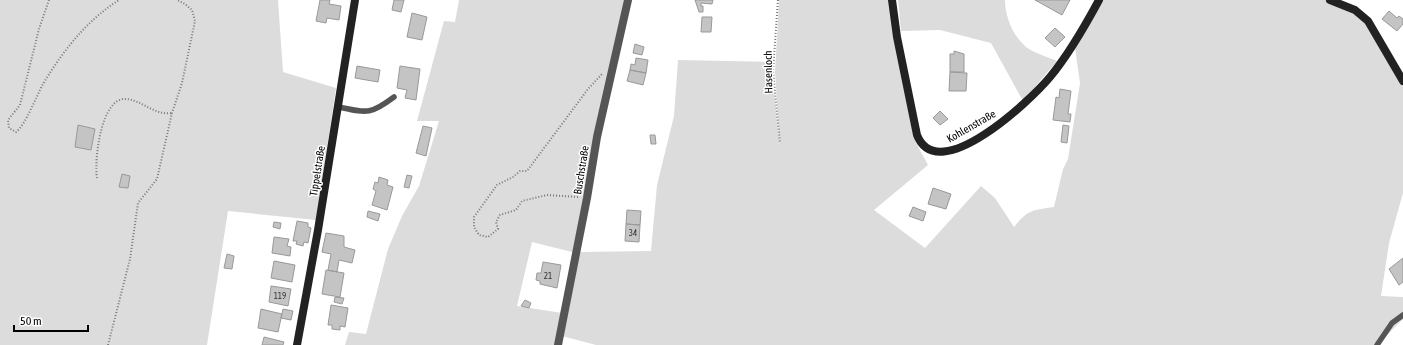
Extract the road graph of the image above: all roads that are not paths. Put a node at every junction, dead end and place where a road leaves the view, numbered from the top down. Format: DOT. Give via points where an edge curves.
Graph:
graph roads {
  1 [pos="355,0"];
  2 [pos="628,0"];
  3 [pos="892,0"];
  4 [pos="1099,0"];
  5 [pos="1330,0"];
  6 [pos="1403,81"];
  7 [pos="394,97"];
  8 [pos="339,107"];
  9 [pos="1403,315"];
  10 [pos="297,345"];
  11 [pos="558,345"];
  12 [pos="1377,345"];
  1 -- 8 [label="street, Tippelstraße"];
  2 -- 11 [label="street, Buschstraße" via="597,137 588,198"];
  3 -- 4 [label="street, Kohlenstraße" via="917,136 926,148 938,153 950,152 974,140 1008,117 1035,94 1060,63"];
  5 -- 6 [label="street" via="1355,10 1368,21"];
  7 -- 8 [label="lane" via="370,112"];
  8 -- 10 [label="street, Tippelstraße"];
  9 -- 12 [label="lane" via="1392,323"];
}
